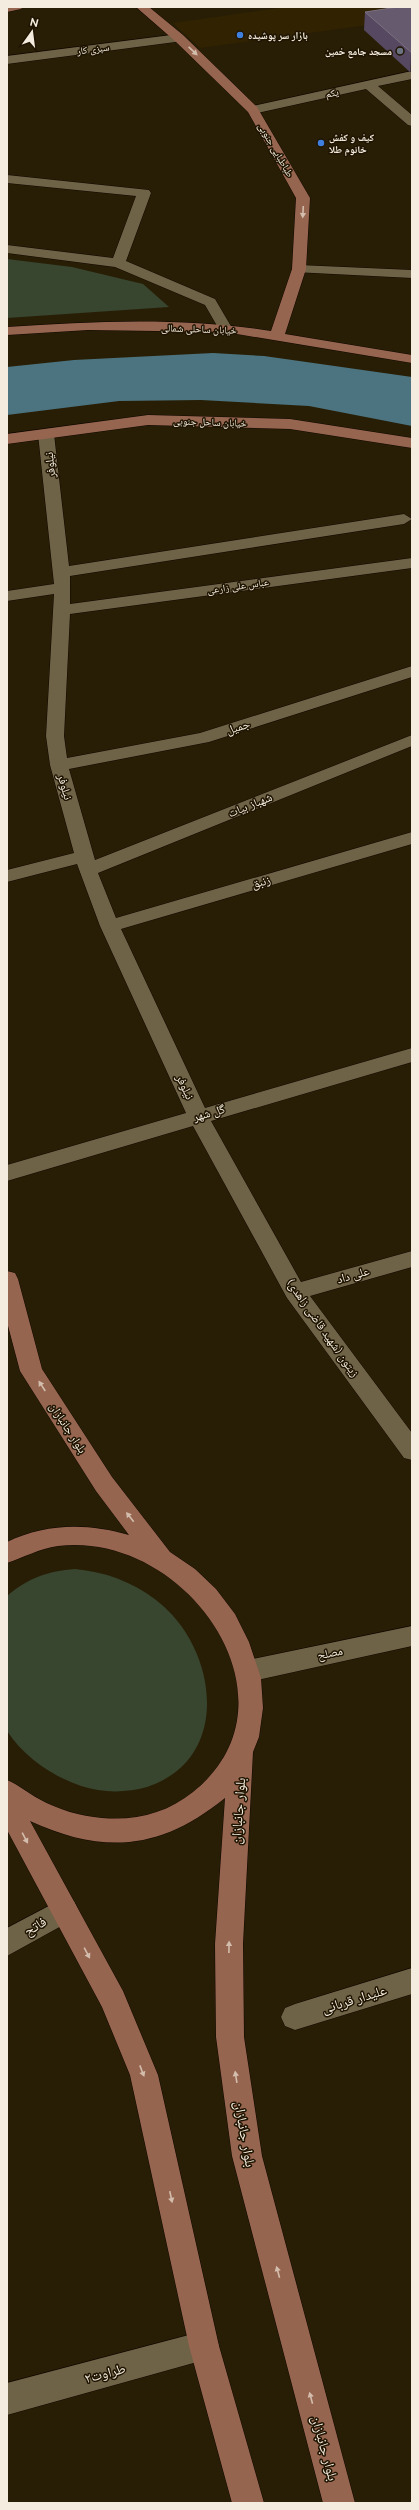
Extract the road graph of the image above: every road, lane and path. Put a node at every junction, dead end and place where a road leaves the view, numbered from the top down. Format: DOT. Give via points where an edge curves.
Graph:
graph roads {
  1 [pos="17,7"];
  2 [pos="142,7"];
  3 [pos="7,8"];
  4 [pos="179,38"];
  5 [pos="7,60"];
  6 [pos="412,75"];
  7 [pos="369,85"];
  8 [pos="253,110"];
  9 [pos="412,122"];
  10 [pos="7,179"];
  11 [pos="7,249"];
  12 [pos="118,264"];
  13 [pos="299,269"];
  14 [pos="412,274"];
  15 [pos="225,328"];
  16 [pos="7,331"];
  17 [pos="278,336"];
  18 [pos="412,359"];
  19 [pos="46,434"];
  20 [pos="7,439"];
  21 [pos="412,444"];
  22 [pos="404,519"];
  23 [pos="412,563"];
  24 [pos="62,580"];
  25 [pos="7,596"];
  26 [pos="63,610"];
  27 [pos="412,670"];
  28 [pos="412,740"];
  29 [pos="59,765"];
  30 [pos="412,838"];
  31 [pos="86,863"];
  32 [pos="7,876"];
  33 [pos="110,926"];
  34 [pos="412,1055"];
  35 [pos="198,1116"];
  36 [pos="7,1173"];
  37 [pos="412,1259"];
  38 [pos="7,1279"];
  39 [pos="295,1292"];
  40 [pos="412,1451"];
  41 [pos="7,1553"];
  42 [pos="162,1559"];
  43 [pos="412,1636"];
  44 [pos="248,1671"];
  45 [pos="241,1754"];
  46 [pos="7,1792"];
  47 [pos="7,1804"];
  48 [pos="64,1910"];
  49 [pos="7,1943"];
  50 [pos="412,1981"];
  51 [pos="295,2017"];
  52 [pos="204,2346"];
  53 [pos="7,2399"];
  54 [pos="248,2503"];
  55 [pos="339,2503"];
  1 -- 3 [label="main road"];
  2 -- 4 [label="main road, طباطبایی جنوبی"];
  4 -- 5 [label="street, سبزی کار"];
  4 -- 8 [label="main road, طباطبایی جنوبی, one-way"];
  6 -- 7 [label="street, یکم"];
  7 -- 8 [label="street, یکم"];
  7 -- 9 [label="street"];
  8 -- 13 [label="main road, طباطبایی جنوبی, one-way" via="303,198"];
  10 -- 12 [label="street" via="144,193"];
  11 -- 12 [label="street"];
  12 -- 15 [label="street" via="210,302"];
  13 -- 14 [label="street"];
  13 -- 17 [label="main road, طباطبایی جنوبی"];
  15 -- 16 [label="main road, خیابان ساحلی شمالی" via="88,326"];
  15 -- 17 [label="main road, خیابان ساحلی شمالی"];
  17 -- 18 [label="main road, خیابان ساحلی شمالی"];
  19 -- 20 [label="main road, خیابان ساحل جنوبی"];
  19 -- 21 [label="main road, خیابان ساحل جنوبی" via="155,420 290,424"];
  19 -- 24 [label="street, نیلوفر"];
  22 -- 24 [label="street"];
  23 -- 26 [label="street, عباس علی زارعی"];
  24 -- 25 [label="street"];
  24 -- 26 [label="street, نیلوفر"];
  26 -- 29 [label="street, نیلوفر" via="55,706"];
  27 -- 29 [label="street, جمیل" via="202,738"];
  28 -- 31 [label="street, شهباز بیات"];
  29 -- 31 [label="street, نیلوفر"];
  30 -- 33 [label="street, زنبق"];
  31 -- 32 [label="street, شهباز بیات"];
  31 -- 33 [label="street, نیلوفر"];
  33 -- 35 [label="street, نیلوفر"];
  34 -- 35 [label="street, گل شهر"];
  35 -- 36 [label="street, گل شهر"];
  35 -- 39 [label="street, زیتون (شهید قاضی زاهدی)"];
  37 -- 39 [label="street, علی داد"];
  42 -- 38 [label="main road, بلوار جانبازان, one-way" via="104,1484 32,1371"];
  39 -- 40 [label="street, زیتون (شهید قاضی زاهدی)"];
  41 -- 42 [label="main road" via="46,1538 77,1535 107,1538"];
  42 -- 44 [label="main road" via="186,1576 216,1607 239,1644"];
  43 -- 44 [label="street, مصلح"];
  44 -- 45 [label="main road" via="252,1699 250,1720"];
  45 -- 46 [label="main road" via="227,1779 205,1801 178,1818 147,1828 114,1831 81,1827 50,1818 21,1803"];
  55 -- 45 [label="main road, بلوار جانبازان, one-way" via="248,2156 230,2037 229,1944"];
  47 -- 48 [label="main road, one-way"];
  48 -- 49 [label="street, فاتح"];
  48 -- 52 [label="main road, one-way" via="112,2000 144,2075"];
  50 -- 51 [label="street, علیدار قربانی"];
  52 -- 53 [label="street, طراوت۲"];
  52 -- 54 [label="main road"];
}
